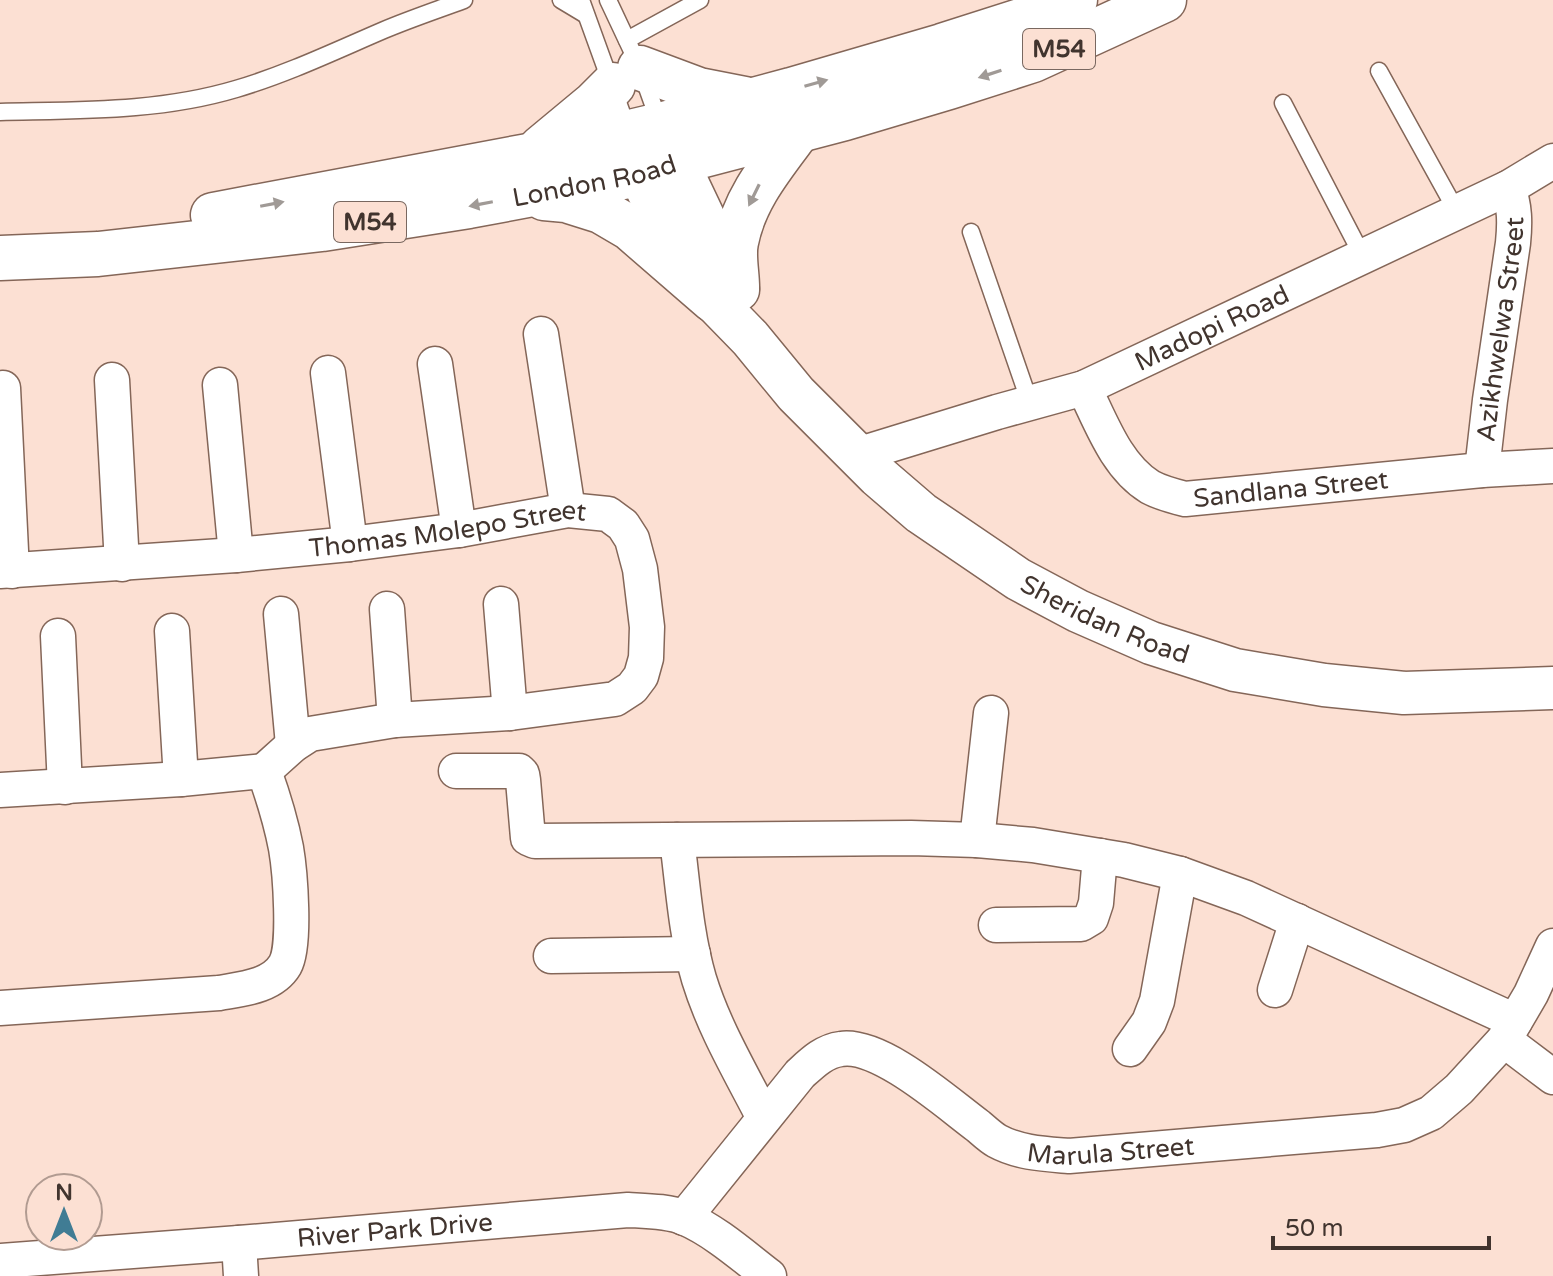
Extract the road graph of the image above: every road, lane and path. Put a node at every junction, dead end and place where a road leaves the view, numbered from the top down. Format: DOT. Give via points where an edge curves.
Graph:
graph roads {
  1 [pos="464,0"];
  2 [pos="561,0"];
  3 [pos="700,0"];
  4 [pos="1075,0"];
  5 [pos="1164,0"];
  6 [pos="610,2"];
  7 [pos="584,7"];
  8 [pos="627,64"];
  9 [pos="1379,71"];
  10 [pos="755,100"];
  11 [pos="1283,103"];
  12 [pos="0,112"];
  13 [pos="798,131"];
  14 [pos="651,148"];
  15 [pos="1553,161"];
  16 [pos="528,175"];
  17 [pos="1508,188"];
  18 [pos="1457,212"];
  19 [pos="971,232"];
  20 [pos="0,238"];
  21 [pos="1363,257"];
  22 [pos="0,258"];
  23 [pos="725,293"];
  24 [pos="541,334"];
  25 [pos="435,364"];
  26 [pos="328,373"];
  27 [pos="112,380"];
  28 [pos="220,385"];
  29 [pos="3,388"];
  30 [pos="1084,388"];
  31 [pos="1030,403"];
  32 [pos="857,455"];
  33 [pos="1553,466"];
  34 [pos="1482,470"];
  35 [pos="568,510"];
  36 [pos="459,530"];
  37 [pos="350,544"];
  38 [pos="236,555"];
  39 [pos="122,564"];
  40 [pos="6,571"];
  41 [pos="501,604"];
  42 [pos="387,609"];
  43 [pos="281,614"];
  44 [pos="172,631"];
  45 [pos="58,636"];
  46 [pos="1553,688"];
  47 [pos="510,713"];
  48 [pos="991,713"];
  49 [pos="395,720"];
  50 [pos="293,745"];
  51 [pos="264,771"];
  52 [pos="456,771"];
  53 [pos="181,779"];
  54 [pos="65,787"];
  55 [pos="0,790"];
  56 [pos="677,840"];
  57 [pos="977,840"];
  58 [pos="1100,856"];
  59 [pos="1180,874"];
  60 [pos="1297,921"];
  61 [pos="996,925"];
  62 [pos="1553,946"];
  63 [pos="693,954"];
  64 [pos="551,956"];
  65 [pos="1275,990"];
  66 [pos="0,1008"];
  67 [pos="1509,1030"];
  68 [pos="1130,1049"];
  69 [pos="1553,1077"];
  70 [pos="764,1118"];
  71 [pos="684,1218"];
  72 [pos="240,1260"];
  73 [pos="15,1265"];
  74 [pos="769,1276"];
  1 -- 12 [label="lane" via="235,89 157,106"];
  2 -- 7 [label="lane"];
  3 -- 8 [label="lane"];
  10 -- 4 [label="main road, London Road / M54, one-way"];
  5 -- 13 [label="main road, London Road / M54, one-way" via="1033,60"];
  6 -- 8 [label="lane"];
  7 -- 8 [label="lane"];
  8 -- 10 [label="main road" via="699,90"];
  8 -- 14 [label="lane"];
  8 -- 14 [label="lane"];
  8 -- 16 [label="main road"];
  9 -- 18 [label="lane"];
  10 -- 14 [label="main road, London Road / M54"];
  11 -- 21 [label="lane"];
  13 -- 14 [label="main road, London Road / M54"];
  13 -- 23 [label="main road, one-way" via="757,186 743,217"];
  14 -- 16 [label="main road, London Road / M54"];
  14 -- 23 [label="street, Sheridan Road"];
  15 -- 17 [label="street, Madopi Road"];
  20 -- 16 [label="main road, London Road / M54, one-way"];
  16 -- 22 [label="main road, London Road / M54, one-way" via="322,229 98,254"];
  16 -- 23 [label="main road" via="566,200 630,228"];
  17 -- 18 [label="street, Madopi Road"];
  17 -- 34 [label="street, Azikhwelwa Street" via="1515,218 1513,243"];
  18 -- 21 [label="street, Madopi Road"];
  19 -- 31 [label="lane"];
  21 -- 30 [label="street, Madopi Road"];
  23 -- 32 [label="street, Sheridan Road" via="750,338"];
  24 -- 35 [label="street"];
  25 -- 36 [label="street"];
  26 -- 37 [label="street"];
  27 -- 39 [label="street"];
  28 -- 38 [label="street"];
  29 -- 40 [label="street"];
  30 -- 31 [label="street, Madopi Road"];
  30 -- 34 [label="street, Sandlana Street" via="1117,454 1132,471 1148,486 1185,499"];
  31 -- 32 [label="street, Madopi Road"];
  32 -- 46 [label="street, Sheridan Road" via="921,513 1018,579 1151,643 1235,670 1324,685 1404,693"];
  33 -- 34 [label="street, Sandlana Street"];
  35 -- 36 [label="street, Thomas Molepo Street"];
  35 -- 47 [label="street, Thomas Molepo Street" via="608,514 632,539 647,627 641,676 615,699"];
  36 -- 37 [label="street, Thomas Molepo Street"];
  37 -- 38 [label="street, Thomas Molepo Street"];
  38 -- 39 [label="street, Thomas Molepo Street"];
  39 -- 40 [label="street, Thomas Molepo Street"];
  41 -- 47 [label="street"];
  42 -- 49 [label="street"];
  43 -- 50 [label="street"];
  44 -- 53 [label="street"];
  45 -- 54 [label="street"];
  47 -- 49 [label="street, Thomas Molepo Street"];
  48 -- 57 [label="street"];
  49 -- 50 [label="street, Thomas Molepo Street" via="310,734"];
  50 -- 51 [label="street, Thomas Molepo Street"];
  51 -- 53 [label="street"];
  51 -- 66 [label="street" via="286,850 291,924 285,965 271,979 219,993"];
  52 -- 56 [label="street" via="519,771 528,838 535,841"];
  53 -- 54 [label="street"];
  54 -- 55 [label="street"];
  56 -- 57 [label="street"];
  56 -- 63 [label="street"];
  57 -- 58 [label="street"];
  58 -- 59 [label="street"];
  58 -- 61 [label="street" via="1091,918 1081,924"];
  59 -- 60 [label="street"];
  59 -- 68 [label="street" via="1157,1001"];
  60 -- 65 [label="street"];
  60 -- 67 [label="street"];
  62 -- 67 [label="street, Marula Street"];
  63 -- 64 [label="street"];
  63 -- 70 [label="street" via="716,1022"];
  67 -- 69 [label="street"];
  67 -- 70 [label="street, Marula Street" via="1431,1113 1377,1130 1069,1156 1034,1152 997,1141 894,1064 842,1048 820,1056"];
  70 -- 71 [label="street, Marula Street"];
  71 -- 72 [label="street, River Park Drive" via="628,1210"];
  71 -- 74 [label="street, River Park Drive"];
  72 -- 73 [label="street, River Park Drive"];
}
